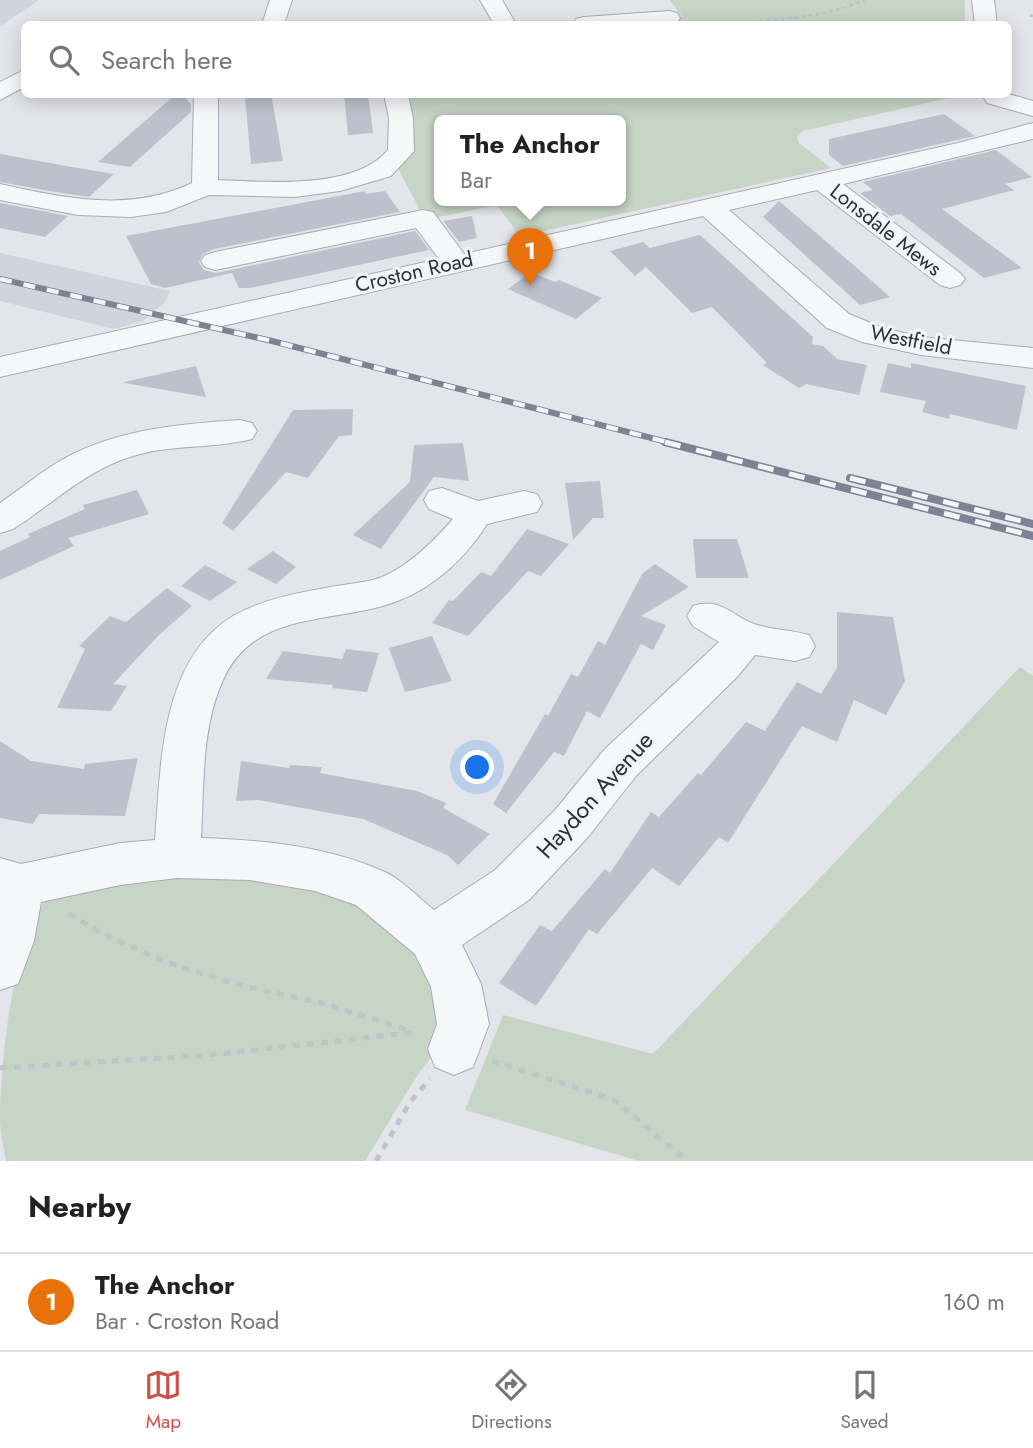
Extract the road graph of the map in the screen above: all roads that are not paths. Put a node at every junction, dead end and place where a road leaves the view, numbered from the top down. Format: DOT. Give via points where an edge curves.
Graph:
graph roads {
  1 [pos="281,0"];
  2 [pos="491,0"];
  3 [pos="983,0"];
  4 [pos="669,18"];
  5 [pos="273,21"];
  6 [pos="503,21"];
  7 [pos="626,21"];
  8 [pos="986,21"];
  9 [pos="21,79"];
  10 [pos="1033,87"];
  11 [pos="1012,92"];
  12 [pos="0,93"];
  13 [pos="205,98"];
  14 [pos="398,98"];
  15 [pos="1010,98"];
  16 [pos="1033,109"];
  17 [pos="1033,131"];
  18 [pos="822,181"];
  19 [pos="205,187"];
  20 [pos="0,192"];
  21 [pos="709,206"];
  22 [pos="215,261"];
  23 [pos="456,263"];
  24 [pos="950,279"];
  25 [pos="1033,358"];
  26 [pos="0,367"];
  27 [pos="240,431"];
  28 [pos="524,503"];
  29 [pos="0,520"];
  30 [pos="707,616"];
  31 [pos="746,638"];
  32 [pos="795,646"];
  33 [pos="177,858"];
  34 [pos="11,882"];
  35 [pos="432,938"];
  36 [pos="0,967"];
  37 [pos="444,1035"];
  1 -- 5 [label="street"];
  2 -- 6 [label="street"];
  3 -- 8 [label="street"];
  4 -- 7 [label="street"];
  9 -- 12 [label="street"];
  10 -- 11 [label="street"];
  13 -- 19 [label="street"];
  14 -- 19 [label="street" via="401,151 384,169 345,181 275,191"];
  15 -- 16 [label="street"];
  17 -- 18 [label="street, Croston Road"];
  18 -- 21 [label="street, Croston Road"];
  18 -- 24 [label="street, Lonsdale Mews"];
  19 -- 20 [label="street" via="163,204 107,211"];
  21 -- 23 [label="street, Croston Road"];
  21 -- 25 [label="street, Westfield" via="838,321 921,346"];
  22 -- 23 [label="street" via="423,218"];
  23 -- 26 [label="street, Croston Road"];
  27 -- 29 [label="street" via="192,422 111,451 79,466"];
  28 -- 33 [label="street" via="458,507 466,529 418,573 386,591 271,613 227,639 203,676 191,719"];
  30 -- 31 [label="street"];
  31 -- 32 [label="street"];
  31 -- 35 [label="street, Haydon Avenue" via="620,763 572,823 512,886"];
  33 -- 34 [label="street"];
  33 -- 35 [label="street" via="250,860 315,870 372,889"];
  34 -- 36 [label="street" via="9,941"];
  35 -- 37 [label="street" via="456,984"];
}
